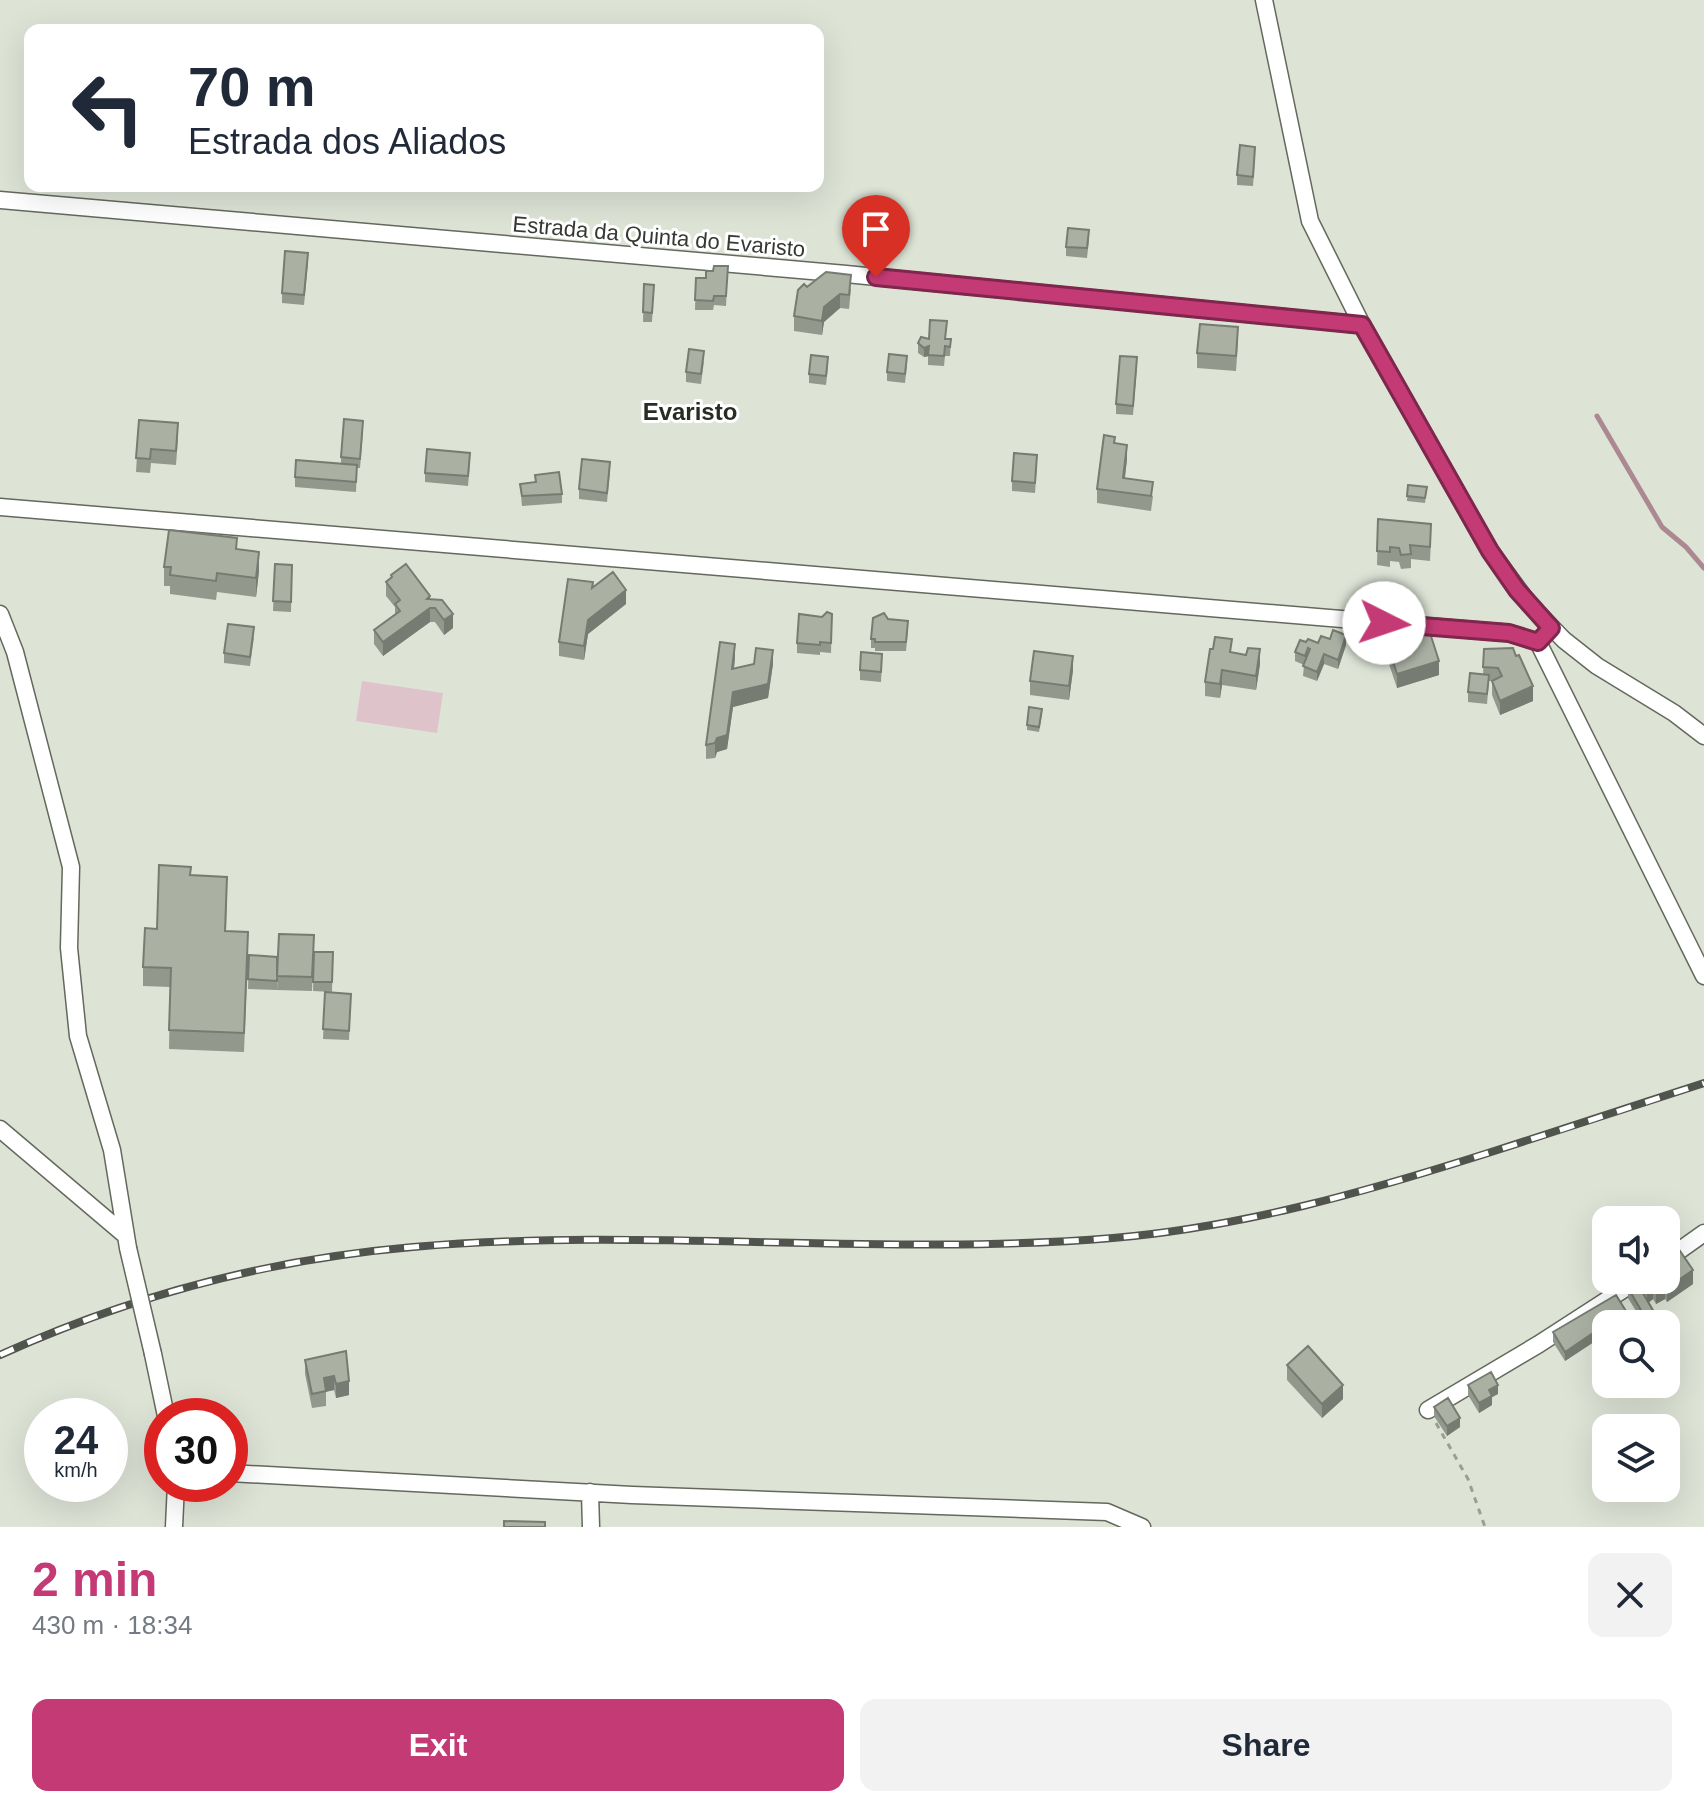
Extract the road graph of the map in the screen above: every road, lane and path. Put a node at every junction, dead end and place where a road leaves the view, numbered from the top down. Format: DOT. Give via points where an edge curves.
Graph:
graph roads {
  1 [pos="1264,0"];
  2 [pos="0,200"];
  3 [pos="1362,325"];
  4 [pos="0,507"];
  5 [pos="0,614"];
  6 [pos="1551,628"];
  7 [pos="1538,642"];
  8 [pos="1704,736"];
  9 [pos="1704,976"];
  10 [pos="0,1129"];
  11 [pos="1704,1233"];
  12 [pos="126,1242"];
  13 [pos="1680,1250"];
  14 [pos="1616,1294"];
  15 [pos="162,1398"];
  16 [pos="1428,1410"];
  17 [pos="248,1474"];
  18 [pos="590,1492"];
  19 [pos="175,1502"];
  20 [pos="174,1527"];
  21 [pos="591,1527"];
  22 [pos="1142,1527"];
  23 [pos="1485,1527"];
  1 -- 3 [label="street" via="1310,221"];
  2 -- 3 [label="street, Estrada da Quinta do Evaristo"];
  3 -- 6 [label="street" via="1507,577"];
  4 -- 7 [label="street" via="1509,633"];
  5 -- 12 [label="street" via="15,652 71,867 69,948 78,1036 112,1150"];
  6 -- 7 [label="street"];
  6 -- 8 [label="street" via="1597,666"];
  7 -- 9 [label="street"];
  10 -- 12 [label="street"];
  11 -- 13 [label="street"];
  12 -- 15 [label="street, bridge"];
  14 -- 16 [label="street"];
  16 -- 23 [label="path" via="1468,1479"];
  17 -- 18 [label="street"];
  18 -- 21 [label="street"];
  18 -- 22 [label="street" via="1107,1512"];
  19 -- 20 [label="street"];
}
